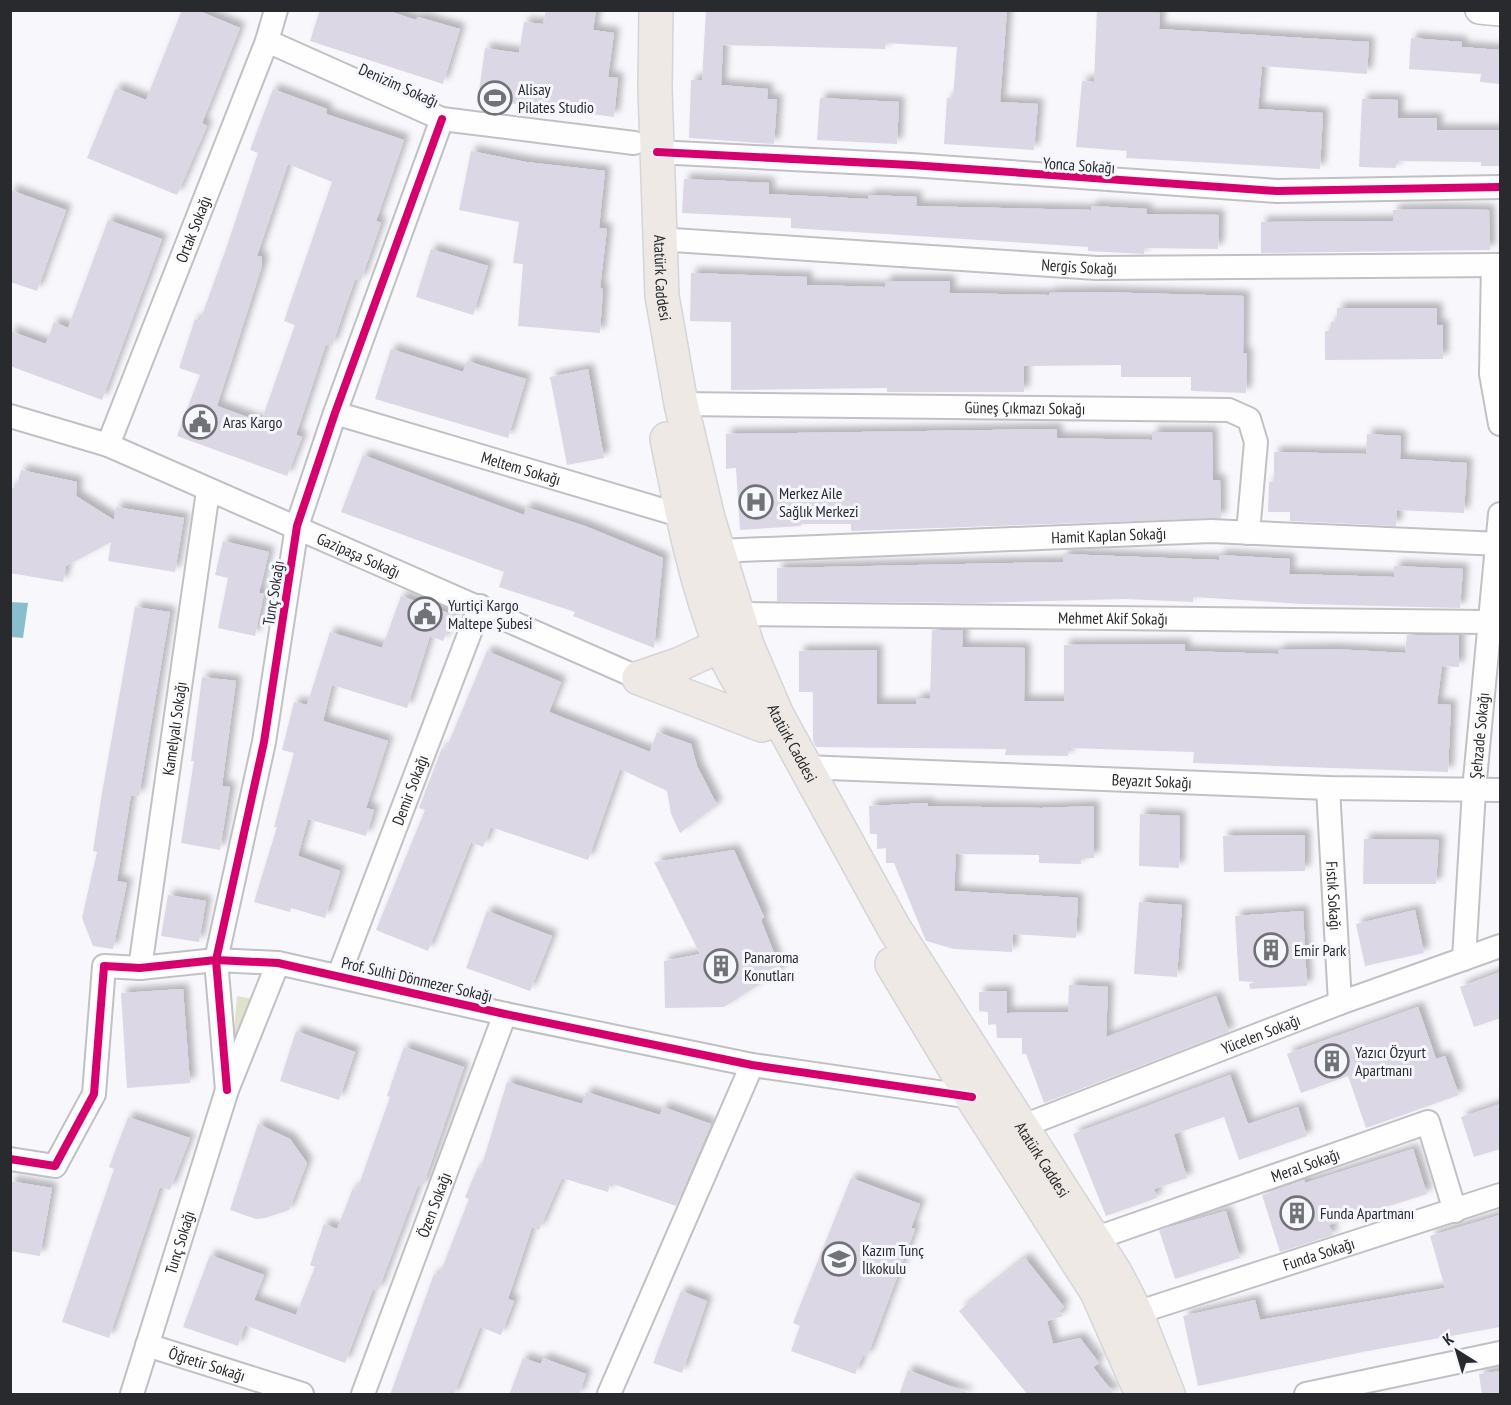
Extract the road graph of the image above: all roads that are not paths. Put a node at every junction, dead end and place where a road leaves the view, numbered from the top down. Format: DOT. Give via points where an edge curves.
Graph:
graph roads {
  1 [pos="276,10"];
  2 [pos="637,10"];
  3 [pos="656,10"];
  4 [pos="1479,10"];
  5 [pos="1500,12"];
  6 [pos="267,40"];
  7 [pos="442,119"];
  8 [pos="645,147"];
  9 [pos="1500,187"];
  10 [pos="658,239"];
  11 [pos="1497,265"];
  12 [pos="681,404"];
  13 [pos="335,413"];
  14 [pos="10,416"];
  15 [pos="1500,424"];
  16 [pos="108,446"];
  17 [pos="208,491"];
  18 [pos="1500,514"];
  19 [pos="695,517"];
  20 [pos="297,526"];
  21 [pos="1248,533"];
  22 [pos="1499,544"];
  23 [pos="717,551"];
  24 [pos="480,606"];
  25 [pos="738,614"];
  26 [pos="1488,622"];
  27 [pos="734,654"];
  28 [pos="639,678"];
  29 [pos="762,725"];
  30 [pos="804,767"];
  31 [pos="1328,788"];
  32 [pos="1474,790"];
  33 [pos="1500,790"];
  34 [pos="1500,946"];
  35 [pos="1464,959"];
  36 [pos="216,960"];
  37 [pos="278,963"];
  38 [pos="140,968"];
  39 [pos="339,975"];
  40 [pos="1340,1003"];
  41 [pos="506,1014"];
  42 [pos="752,1065"];
  43 [pos="227,1090"];
  44 [pos="972,1096"];
  45 [pos="1023,1126"];
  46 [pos="10,1159"];
  47 [pos="1500,1195"];
  48 [pos="1455,1211"];
  49 [pos="1094,1239"];
  50 [pos="1136,1313"];
  51 [pos="147,1345"];
  52 [pos="1500,1353"];
  53 [pos="132,1395"];
  54 [pos="302,1395"];
  55 [pos="363,1395"];
  56 [pos="609,1395"];
  57 [pos="1142,1395"];
  58 [pos="1168,1395"];
  59 [pos="1306,1395"];
  1 -- 6 [label="street, Ortak Sokağı"];
  2 -- 8 [label="main road, Atatürk Caddesi"];
  3 -- 8 [label="main road, Atatürk Caddesi"];
  4 -- 5 [label="street"];
  6 -- 7 [label="street, Denizim Sokağı"];
  6 -- 16 [label="street, Ortak Sokağı"];
  7 -- 8 [label="street, Denizim Sokağı"];
  7 -- 13 [label="street, Tunç Sokağı"];
  8 -- 9 [label="street, Yonca Sokağı" via="1277,191"];
  8 -- 10 [label="main road, Atatürk Caddesi"];
  8 -- 19 [label="main road, Atatürk Caddesi" via="638,246 650,358"];
  10 -- 11 [label="street, Nergis Sokağı" via="1096,268"];
  10 -- 12 [label="main road, Atatürk Caddesi" via="662,296"];
  11 -- 15 [label="street" via="1491,374"];
  12 -- 19 [label="main road, Atatürk Caddesi"];
  12 -- 21 [label="street, Güneş Çıkmazı Sokağı" via="1229,410 1250,419 1256,442"];
  13 -- 19 [label="street, Meltem Sokağı"];
  13 -- 20 [label="street, Tunç Sokağı"];
  14 -- 16 [label="street, Gazipaşa Sokağı"];
  16 -- 17 [label="street, Gazipaşa Sokağı"];
  17 -- 20 [label="street, Gazipaşa Sokağı"];
  17 -- 38 [label="street, Kamelyalı Sokağı"];
  18 -- 22 [label="street, Şehzade Sokağı"];
  19 -- 23 [label="main road, Atatürk Caddesi"];
  19 -- 27 [label="main road, Atatürk Caddesi"];
  20 -- 24 [label="street, Gazipaşa Sokağı"];
  20 -- 36 [label="street, Tunç Sokağı" via="264,742"];
  21 -- 22 [label="street, Hamit Kaplan Sokağı"];
  21 -- 23 [label="street, Hamit Kaplan Sokağı" via="1211,531"];
  22 -- 26 [label="street, Şehzade Sokağı"];
  23 -- 25 [label="main road, Atatürk Caddesi"];
  24 -- 28 [label="street, Gazipaşa Sokağı"];
  24 -- 39 [label="street, Demir Sokağı"];
  25 -- 26 [label="street, Mehmet Akif Sokağı"];
  25 -- 27 [label="main road, Atatürk Caddesi"];
  26 -- 32 [label="street, Şehzade Sokağı"];
  27 -- 28 [label="main road" via="680,664"];
  27 -- 29 [label="main road, Atatürk Caddesi"];
  27 -- 30 [label="main road, Atatürk Caddesi" via="777,715"];
  28 -- 29 [label="main road"];
  29 -- 44 [label="main road, Atatürk Caddesi" via="860,910"];
  30 -- 31 [label="street, Beyazıt Sokağı"];
  30 -- 45 [label="main road, Atatürk Caddesi" via="894,928"];
  31 -- 32 [label="street, Beyazıt Sokağı"];
  31 -- 40 [label="street, Fıstık Sokağı"];
  32 -- 33 [label="street, Beyazıt Sokağı"];
  32 -- 35 [label="street, Şehzade Sokağı"];
  34 -- 35 [label="street, Yücelen Sokağı"];
  35 -- 40 [label="street, Yücelen Sokağı"];
  36 -- 37 [label="street, Prof. Sulhi Dönmezer Sokağı"];
  36 -- 38 [label="street, Prof. Sulhi Dönmezer Sokağı"];
  36 -- 43 [label="street, Tunç Sokağı"];
  37 -- 39 [label="street, Prof. Sulhi Dönmezer Sokağı"];
  37 -- 43 [label="street, Tunç Sokağı"];
  38 -- 46 [label="street, Prof. Sulhi Dönmezer Sokağı" via="104,966 94,1094 55,1166"];
  39 -- 41 [label="street, Prof. Sulhi Dönmezer Sokağı"];
  40 -- 45 [label="street, Yücelen Sokağı"];
  41 -- 42 [label="street, Prof. Sulhi Dönmezer Sokağı"];
  41 -- 55 [label="street, Özen Sokağı"];
  42 -- 44 [label="street, Prof. Sulhi Dönmezer Sokağı"];
  42 -- 56 [label="street"];
  43 -- 51 [label="street, Tunç Sokağı"];
  44 -- 57 [label="main road, Atatürk Caddesi" via="1102,1301"];
  45 -- 49 [label="main road, Atatürk Caddesi"];
  47 -- 48 [label="street, Funda Sokağı"];
  48 -- 49 [label="street, Meral Sokağı" via="1428,1122"];
  48 -- 50 [label="street, Funda Sokağı"];
  49 -- 50 [label="main road, Atatürk Caddesi"];
  50 -- 58 [label="main road, Atatürk Caddesi"];
  51 -- 53 [label="street, Tunç Sokağı"];
  51 -- 54 [label="street, Öğretir Sokağı"];
  52 -- 59 [label="street"];
}
